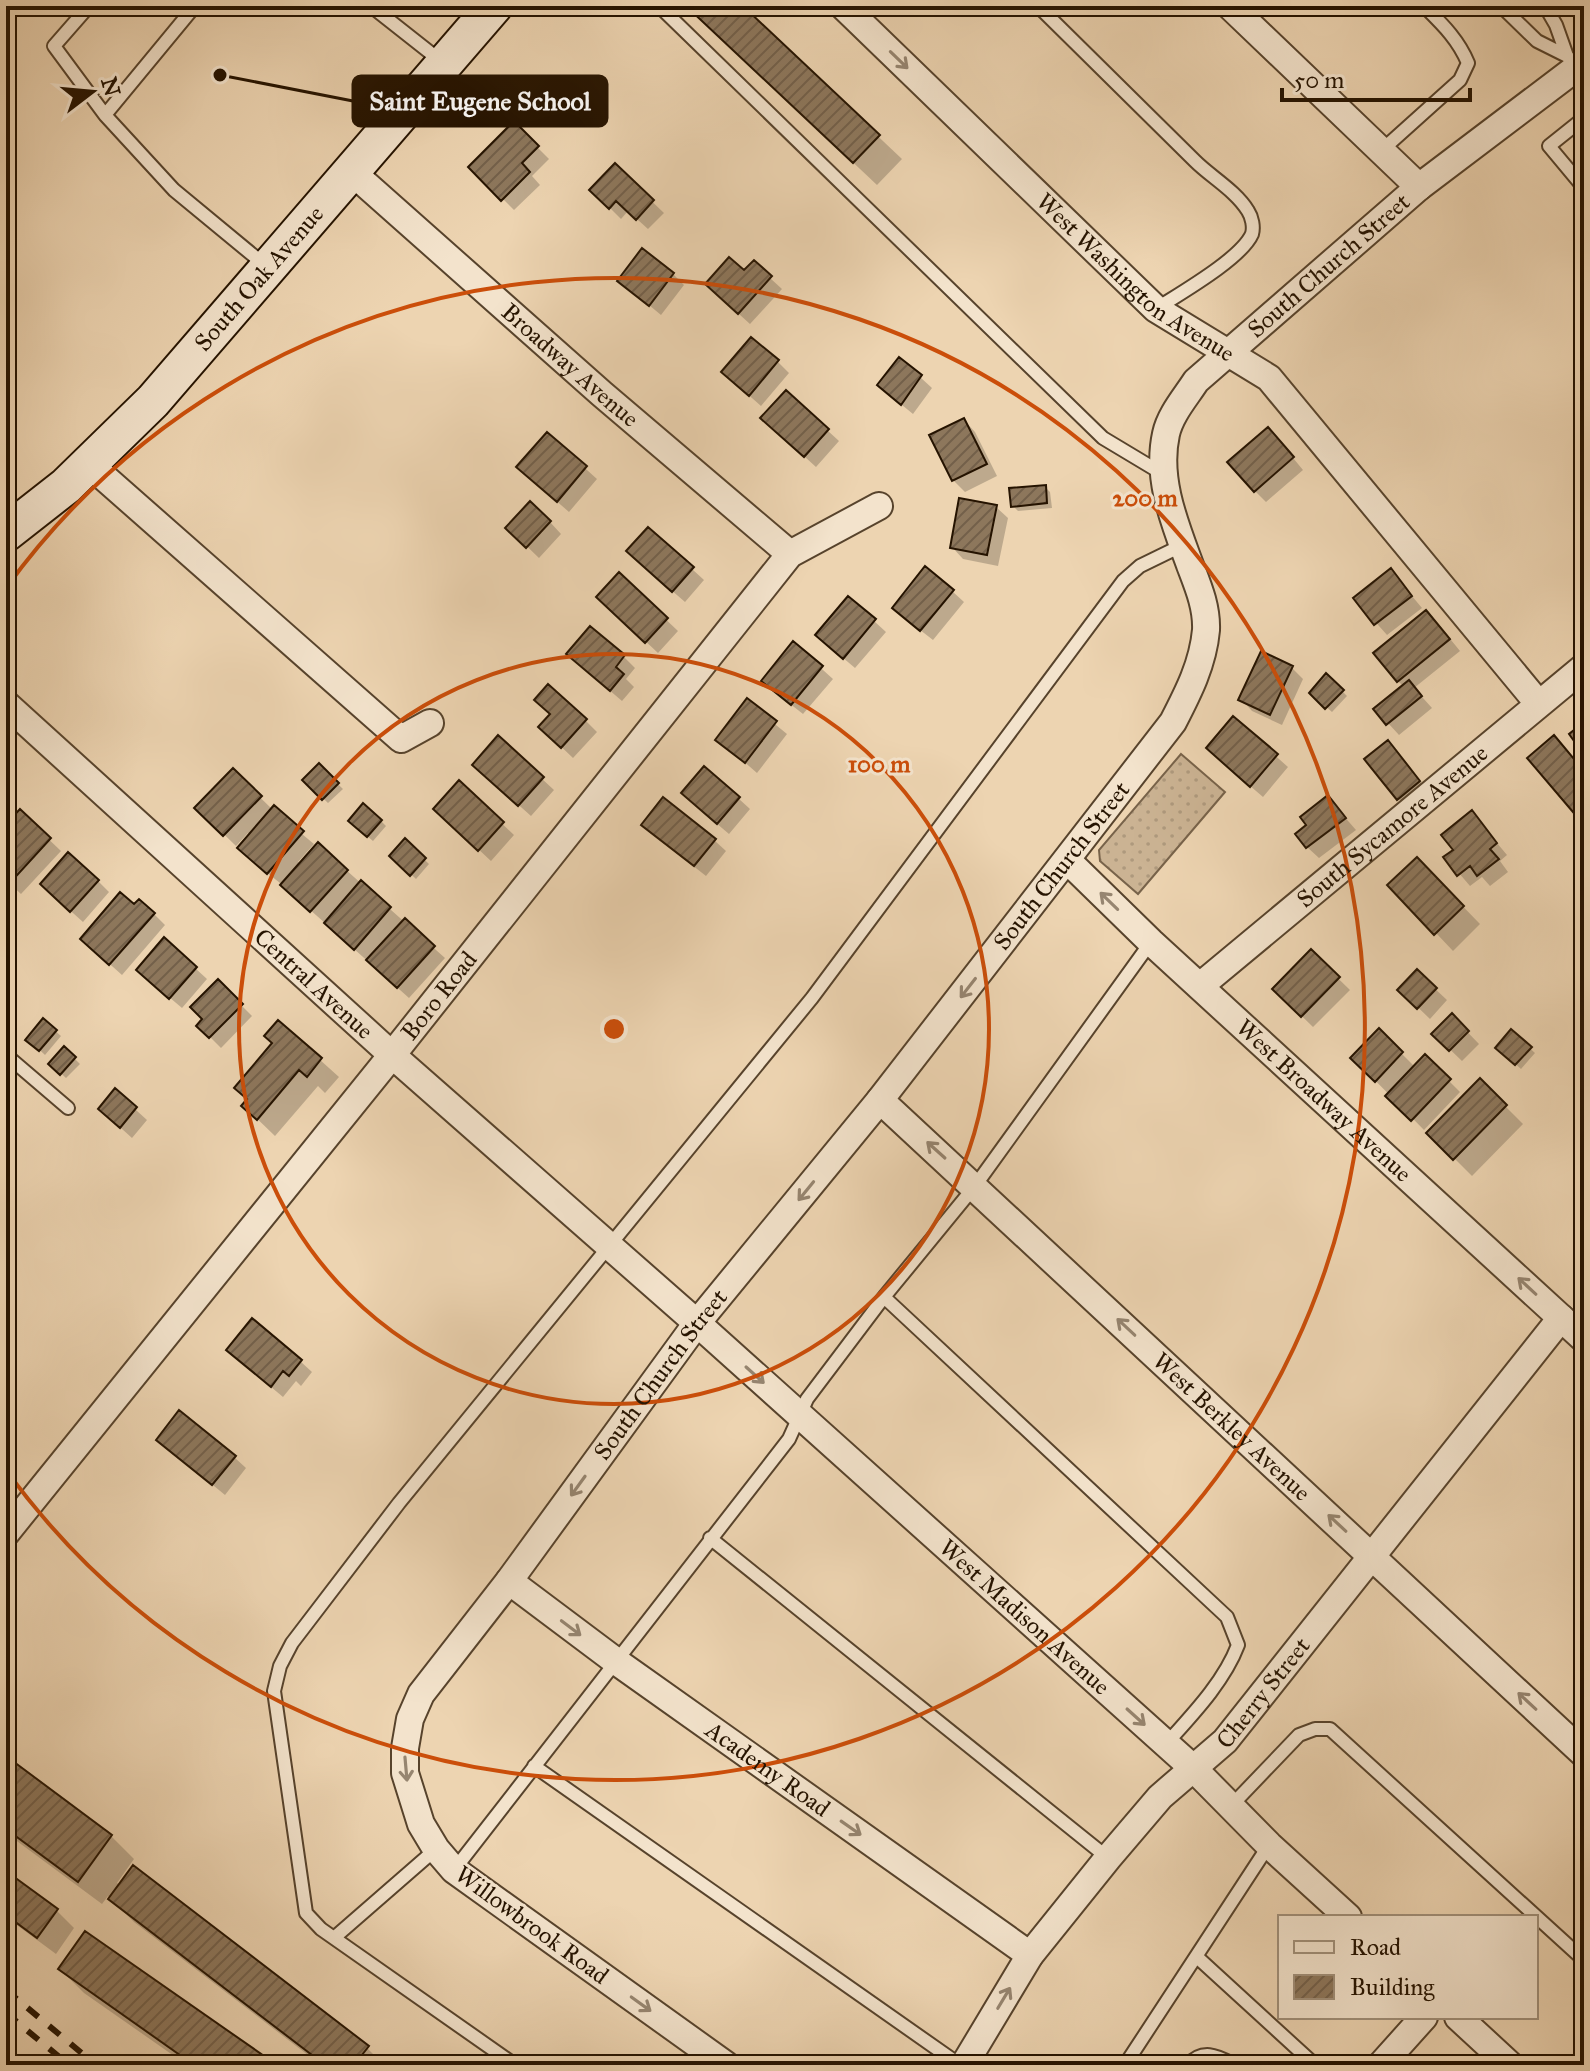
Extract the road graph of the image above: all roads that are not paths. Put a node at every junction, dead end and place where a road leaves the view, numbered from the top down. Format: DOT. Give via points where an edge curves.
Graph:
graph roads {
  1 [pos="89,6"];
  2 [pos="195,6"];
  3 [pos="494,6"];
  4 [pos="659,6"];
  5 [pos="843,6"];
  6 [pos="1038,6"];
  7 [pos="1230,6"];
  8 [pos="1424,6"];
  9 [pos="1501,6"];
  10 [pos="1545,6"];
  11 [pos="374,7"];
  12 [pos="1576,62"];
  13 [pos="444,64"];
  14 [pos="105,115"];
  15 [pos="1584,118"];
  16 [pos="1381,151"];
  17 [pos="353,173"];
  18 [pos="1419,187"];
  19 [pos="1584,188"];
  20 [pos="269,269"];
  21 [pos="1156,309"];
  22 [pos="1226,354"];
  23 [pos="89,464"];
  24 [pos="1163,474"];
  25 [pos="879,506"];
  26 [pos="10,519"];
  27 [pos="1183,545"];
  28 [pos="790,554"];
  29 [pos="1584,667"];
  30 [pos="1538,703"];
  31 [pos="6,704"];
  32 [pos="430,723"];
  33 [pos="1067,860"];
  34 [pos="1151,942"];
  35 [pos="1200,986"];
  36 [pos="6,1055"];
  37 [pos="392,1055"];
  38 [pos="880,1100"];
  39 [pos="68,1108"];
  40 [pos="975,1186"];
  41 [pos="609,1245"];
  42 [pos="884,1297"];
  43 [pos="1561,1318"];
  44 [pos="697,1323"];
  45 [pos="1584,1339"];
  46 [pos="799,1415"];
  47 [pos="13,1524"];
  48 [pos="710,1538"];
  49 [pos="1371,1555"];
  50 [pos="509,1581"];
  51 [pos="617,1662"];
  52 [pos="421,1694"];
  53 [pos="1166,1744"];
  54 [pos="1584,1754"];
  55 [pos="534,1766"];
  56 [pos="1194,1769"];
  57 [pos="1231,1806"];
  58 [pos="1269,1845"];
  59 [pos="436,1849"];
  60 [pos="1108,1858"];
  61 [pos="454,1870"];
  62 [pos="1346,1915"];
  63 [pos="1535,1915"];
  64 [pos="1538,1918"];
  65 [pos="335,1937"];
  66 [pos="1030,1955"];
  67 [pos="1197,1957"];
  68 [pos="1584,1960"];
  69 [pos="1422,2019"];
  70 [pos="1460,2019"];
  71 [pos="515,2065"];
  72 [pos="726,2065"];
  73 [pos="962,2065"];
  74 [pos="1125,2065"];
  75 [pos="1188,2065"];
  76 [pos="1235,2065"];
  77 [pos="1315,2065"];
  78 [pos="1381,2065"];
  79 [pos="1510,2065"];
  1 -- 14 [label="lane" via="54,46"];
  2 -- 14 [label="lane"];
  3 -- 13 [label="main road, South Oak Avenue"];
  4 -- 24 [label="lane" via="1103,438"];
  5 -- 21 [label="street, West Washington Avenue, one-way"];
  6 -- 21 [label="lane" via="1235,197 1252,220 1253,233 1236,252"];
  7 -- 16 [label="street"];
  8 -- 16 [label="lane" via="1450,31 1468,63 1460,80"];
  9 -- 12 [label="lane" via="1537,41"];
  10 -- 12 [label="lane"];
  11 -- 13 [label="lane"];
  12 -- 18 [label="street, South Church Street"];
  13 -- 17 [label="main road, South Oak Avenue"];
  14 -- 20 [label="lane" via="174,190"];
  15 -- 19 [label="lane" via="1549,146"];
  16 -- 18 [label="street"];
  17 -- 20 [label="main road, South Oak Avenue"];
  17 -- 28 [label="street, Broadway Avenue"];
  18 -- 22 [label="street, South Church Street"];
  20 -- 23 [label="main road, South Oak Avenue" via="153,401"];
  21 -- 22 [label="street, West Washington Avenue"];
  22 -- 24 [label="street, South Church Street" via="1196,381 1173,415"];
  22 -- 30 [label="street, West Washington Avenue" via="1269,378"];
  23 -- 26 [label="main road, South Oak Avenue"];
  23 -- 32 [label="street" via="401,739"];
  24 -- 27 [label="street, South Church Street"];
  25 -- 28 [label="street, Boro Road"];
  27 -- 33 [label="street, South Church Street" via="1203,599 1201,660 1173,722"];
  27 -- 41 [label="lane" via="1140,566 1123,581 812,998"];
  28 -- 37 [label="street, Boro Road"];
  29 -- 30 [label="street, South Sycamore Avenue"];
  30 -- 35 [label="street, South Sycamore Avenue"];
  31 -- 37 [label="street, Central Avenue"];
  34 -- 33 [label="street, West Broadway Avenue, one-way"];
  33 -- 38 [label="street, South Church Street, one-way"];
  34 -- 35 [label="street, West Broadway Avenue"];
  34 -- 40 [label="lane"];
  43 -- 35 [label="street, West Broadway Avenue, one-way"];
  36 -- 39 [label="lane"];
  37 -- 41 [label="street, Central Avenue"];
  37 -- 47 [label="street, Boro Road"];
  40 -- 38 [label="street, West Berkley Avenue, one-way"];
  38 -- 44 [label="street, South Church Street, one-way"];
  40 -- 42 [label="lane"];
  49 -- 40 [label="street, West Berkley Avenue, one-way"];
  41 -- 44 [label="street, Central Avenue"];
  41 -- 65 [label="lane" via="399,1503 280,1666 274,1691 301,1894 306,1913"];
  42 -- 46 [label="lane"];
  42 -- 53 [label="lane" via="1227,1617 1238,1645 1233,1659"];
  43 -- 45 [label="street, West Broadway Avenue"];
  43 -- 49 [label="street, Cherry Street"];
  44 -- 46 [label="street, West Madison Avenue, one-way"];
  44 -- 50 [label="street, South Church Street, one-way"];
  46 -- 48 [label="lane" via="789,1439"];
  46 -- 53 [label="street, West Madison Avenue, one-way"];
  48 -- 51 [label="lane"];
  48 -- 60 [label="lane"];
  54 -- 49 [label="street, West Berkley Avenue, one-way"];
  49 -- 56 [label="street, Cherry Street" via="1225,1741"];
  50 -- 51 [label="street, Academy Road, one-way"];
  50 -- 52 [label="street, South Church Street"];
  51 -- 55 [label="lane"];
  51 -- 66 [label="street, Academy Road, one-way"];
  52 -- 59 [label="street, Willowbrook Road, one-way" via="410,1719 405,1773 421,1824"];
  53 -- 56 [label="street, West Madison Avenue"];
  55 -- 61 [label="lane"];
  55 -- 73 [label="lane"];
  56 -- 57 [label="street, West Madison Avenue"];
  56 -- 60 [label="street, Cherry Street" via="1160,1797"];
  57 -- 58 [label="street, West Madison Avenue"];
  57 -- 63 [label="lane" via="1299,1735 1330,1729"];
  58 -- 62 [label="street, West Madison Avenue"];
  58 -- 67 [label="lane"];
  59 -- 61 [label="street, Willowbrook Road"];
  59 -- 65 [label="lane"];
  60 -- 66 [label="street, Cherry Street"];
  61 -- 72 [label="street, Willowbrook Road, one-way"];
  64 -- 68 [label="lane"];
  65 -- 71 [label="lane"];
  73 -- 66 [label="street, Cherry Street, one-way"];
  67 -- 74 [label="lane"];
  67 -- 77 [label="lane"];
  69 -- 78 [label="street"];
  70 -- 79 [label="street"];
  75 -- 76 [label="lane" via="1204,2054"];
}
